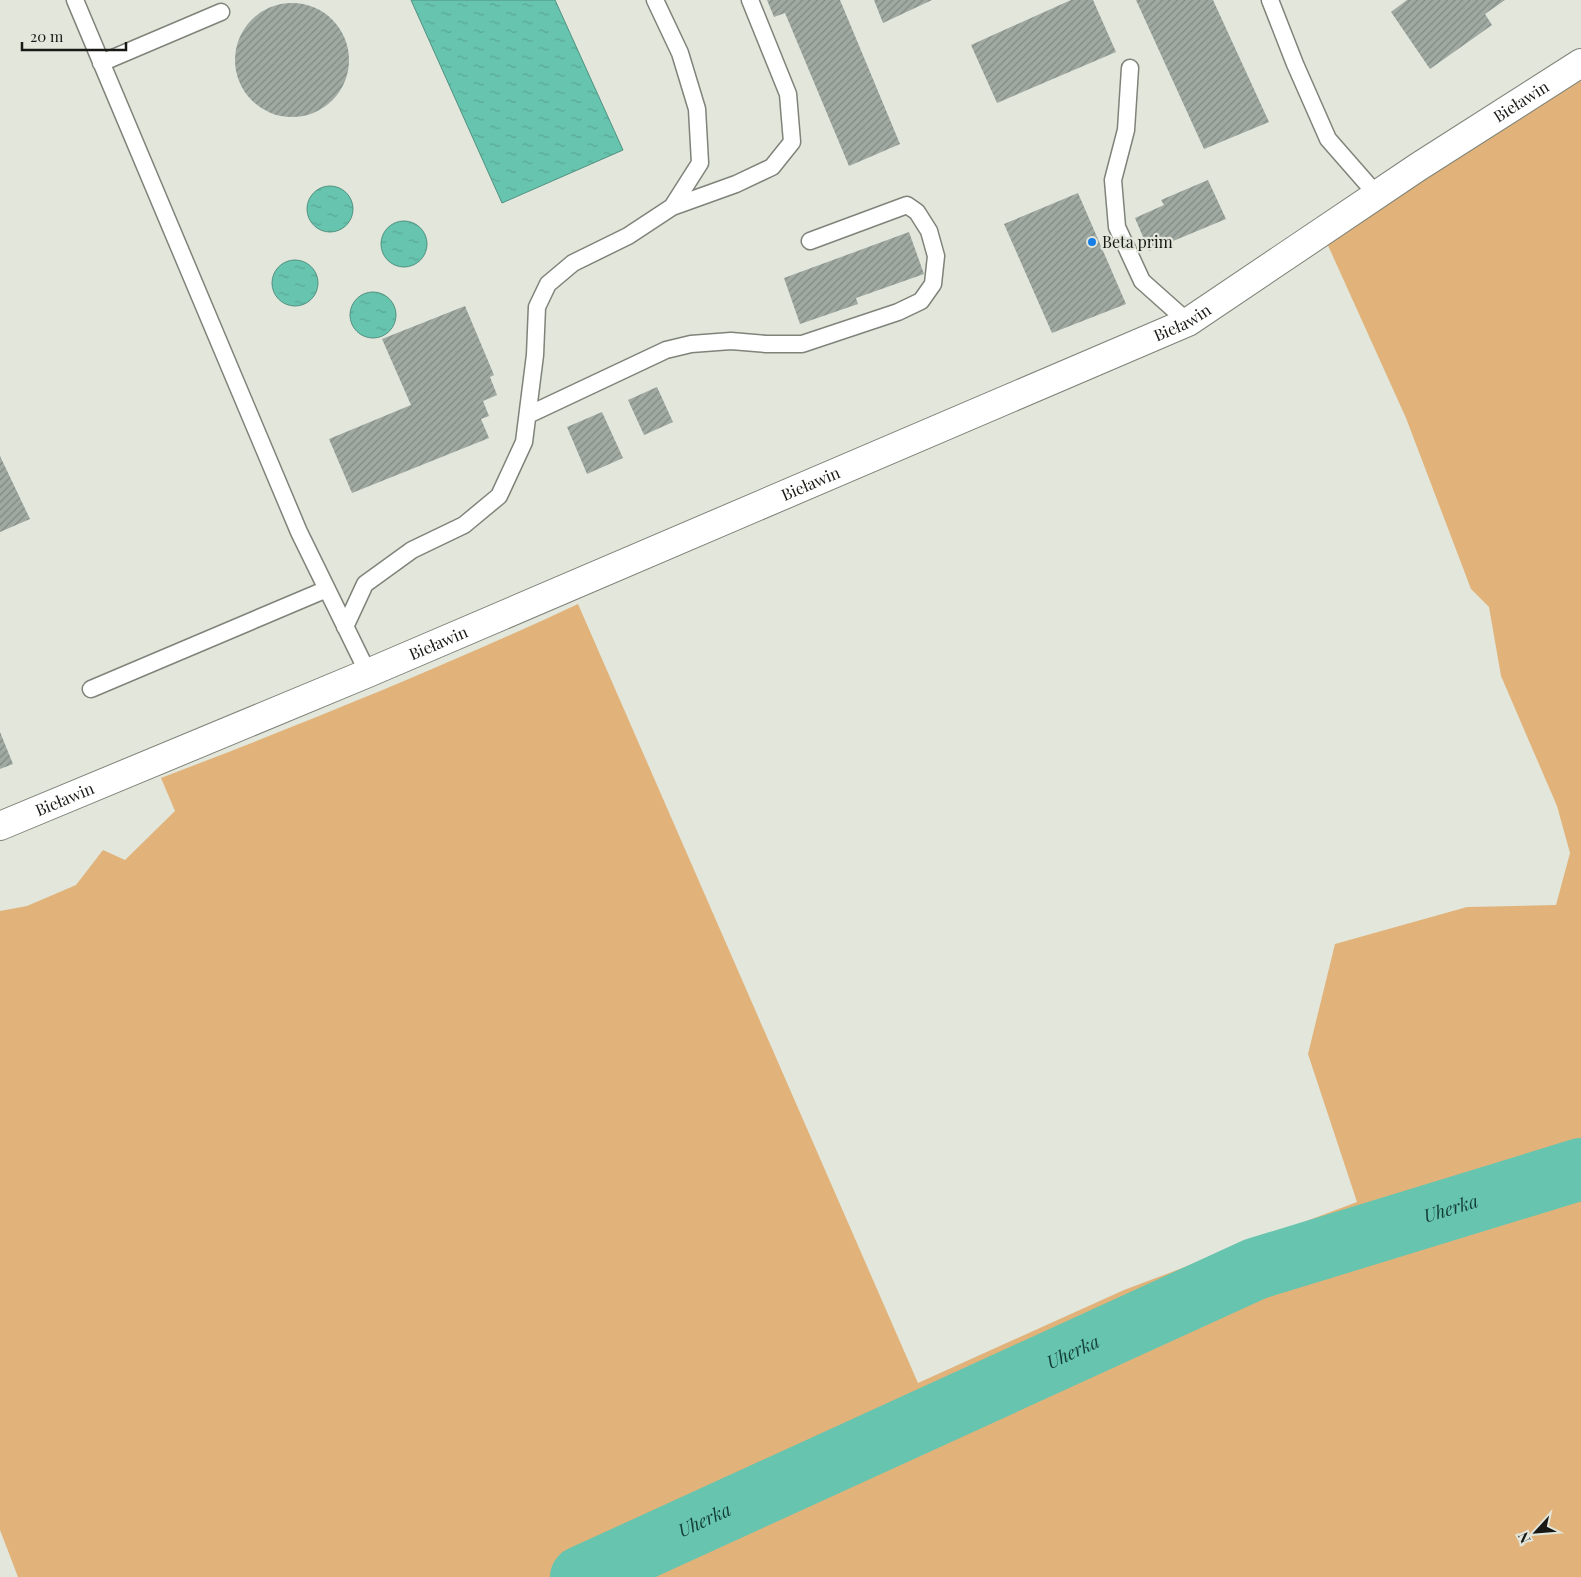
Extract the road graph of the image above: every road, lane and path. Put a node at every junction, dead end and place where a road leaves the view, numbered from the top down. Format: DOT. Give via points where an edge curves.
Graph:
graph roads {
  1 [pos="74,0"];
  2 [pos="654,0"];
  3 [pos="750,0"];
  4 [pos="1270,0"];
  5 [pos="221,12"];
  6 [pos="101,63"];
  7 [pos="1581,63"];
  8 [pos="1130,68"];
  9 [pos="1377,195"];
  10 [pos="672,207"];
  11 [pos="810,242"];
  12 [pos="1188,322"];
  13 [pos="528,415"];
  14 [pos="327,589"];
  15 [pos="345,627"];
  16 [pos="368,673"];
  17 [pos="91,689"];
  18 [pos="0,826"];
  1 -- 6 [label="lane"];
  2 -- 10 [label="lane" via="680,53 697,109 700,163"];
  3 -- 10 [label="lane" via="788,94 792,142 772,167"];
  4 -- 9 [label="lane" via="1328,139"];
  5 -- 6 [label="lane"];
  6 -- 14 [label="lane" via="299,532"];
  7 -- 9 [label="street, Bieławin"];
  8 -- 12 [label="lane" via="1126,130 1113,180 1117,227 1142,281"];
  9 -- 12 [label="street, Bieławin"];
  10 -- 13 [label="lane" via="628,236 573,263 548,284 537,307"];
  11 -- 13 [label="lane" via="907,205 917,212 929,231 936,256 933,284 921,301 802,344 730,341 666,350"];
  12 -- 16 [label="street, Bieławin"];
  13 -- 15 [label="lane" via="524,442 499,496 464,525 412,550 366,584"];
  14 -- 15 [label="lane"];
  14 -- 17 [label="lane"];
  15 -- 16 [label="lane"];
  16 -- 18 [label="street, Bieławin"];
}
